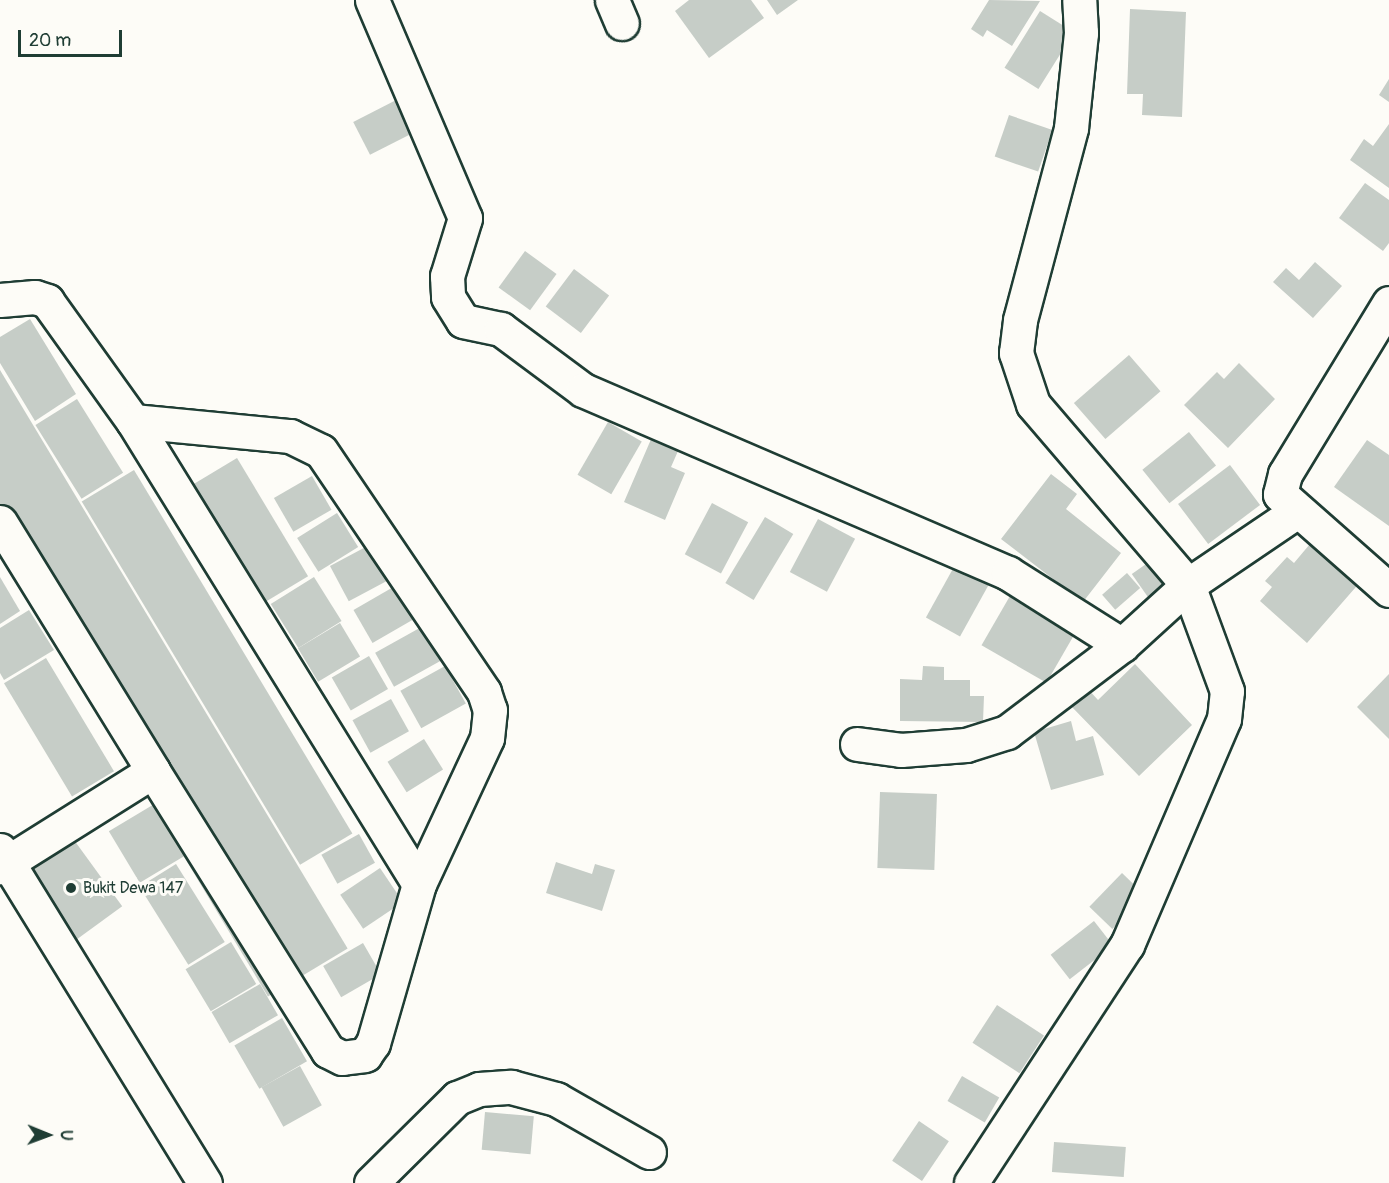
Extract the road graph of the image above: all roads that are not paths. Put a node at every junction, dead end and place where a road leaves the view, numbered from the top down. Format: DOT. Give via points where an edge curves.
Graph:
graph roads {
  1 [pos="372,0"];
  2 [pos="1079,0"];
  3 [pos="0,300"];
  4 [pos="1389,303"];
  5 [pos="133,421"];
  6 [pos="1296,512"];
  7 [pos="0,522"];
  8 [pos="1188,585"];
  9 [pos="1389,590"];
  10 [pos="1122,645"];
  11 [pos="857,744"];
  12 [pos="153,771"];
  13 [pos="3,860"];
  14 [pos="419,884"];
  15 [pos="649,1152"];
  16 [pos="205,1183"];
  17 [pos="371,1183"];
  18 [pos="970,1183"];
  1 -- 10 [label="street" via="465,218 447,276 448,297 463,321 501,329 583,390 1008,573"];
  2 -- 8 [label="street" via="1080,33 1071,128 1020,320 1016,353 1033,404"];
  3 -- 5 [label="street" via="35,297 47,301"];
  4 -- 6 [label="street" via="1281,483 1282,500"];
  5 -- 14 [label="street"];
  5 -- 14 [label="street" via="290,436 321,451 484,692 490,710 487,738"];
  6 -- 8 [label="street"];
  6 -- 9 [label="street"];
  7 -- 12 [label="street"];
  8 -- 10 [label="street"];
  8 -- 18 [label="street" via="1227,691 1224,718 1127,945"];
  10 -- 11 [label="street" via="1007,732 966,746 901,750"];
  12 -- 13 [label="street"];
  12 -- 14 [label="street" via="328,1052 342,1058 365,1055 373,1043"];
  13 -- 16 [label="street"];
  15 -- 17 [label="street" via="556,1099 511,1087 479,1089 457,1098"];
}
